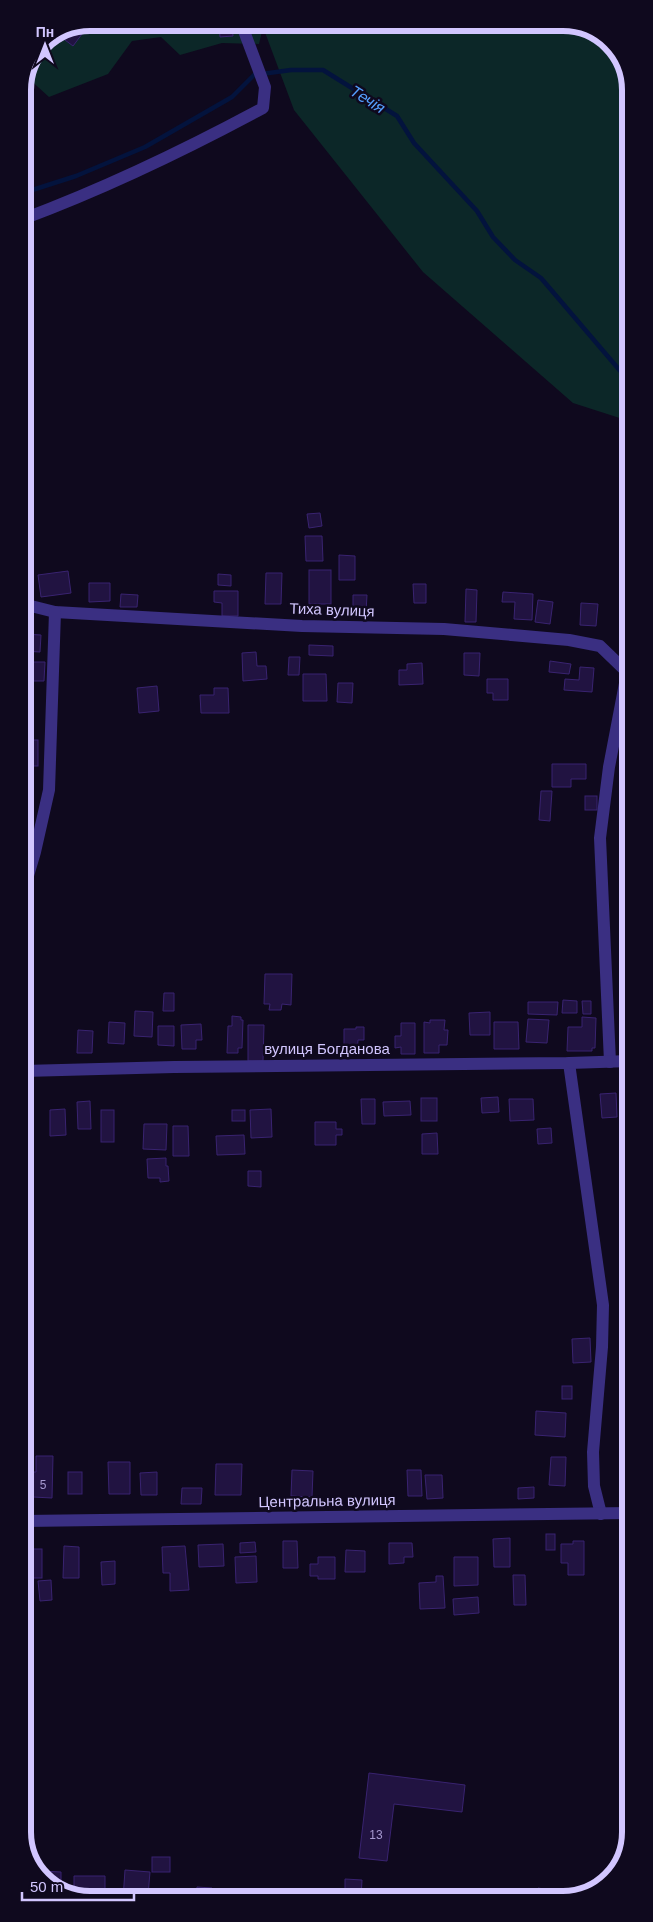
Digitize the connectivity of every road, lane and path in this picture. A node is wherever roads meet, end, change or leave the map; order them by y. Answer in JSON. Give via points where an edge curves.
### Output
{"nodes":[{"id":1,"x":244,"y":31,"type":"edge"},
{"id":2,"x":31,"y":216,"type":"edge"},
{"id":3,"x":31,"y":606,"type":"edge"},
{"id":4,"x":55,"y":612,"type":"junction"},
{"id":5,"x":622,"y":668,"type":"edge"},
{"id":6,"x":622,"y":703,"type":"edge"},
{"id":7,"x":31,"y":865,"type":"edge"},
{"id":8,"x":622,"y":1061,"type":"edge"},
{"id":9,"x":610,"y":1062,"type":"junction"},
{"id":10,"x":569,"y":1063,"type":"junction"},
{"id":11,"x":31,"y":1071,"type":"edge"},
{"id":12,"x":622,"y":1513,"type":"edge"},
{"id":13,"x":600,"y":1514,"type":"junction"},
{"id":14,"x":31,"y":1522,"type":"edge"}],
"edges":[{"from":1,"to":2,"type":"street","via":[[265,87],[263,108],[189,148]]},
{"from":3,"to":4,"type":"street","name":"Тиха вулиця"},
{"from":4,"to":5,"type":"street","name":"Тиха вулиця","via":[[302,626],[444,629],[569,640],[600,646]]},
{"from":4,"to":7,"type":"street","via":[[49,790]]},
{"from":6,"to":9,"type":"street","via":[[609,767],[600,838]]},
{"from":8,"to":9,"type":"street","name":"вулиця Богданова"},
{"from":9,"to":10,"type":"street","name":"вулиця Богданова"},
{"from":10,"to":11,"type":"street","name":"вулиця Богданова"},
{"from":10,"to":13,"type":"street","via":[[603,1305],[593,1452],[594,1486]]},
{"from":12,"to":13,"type":"street","name":"Центральна вулиця"},
{"from":13,"to":14,"type":"street","name":"Центральна вулиця"}]}
